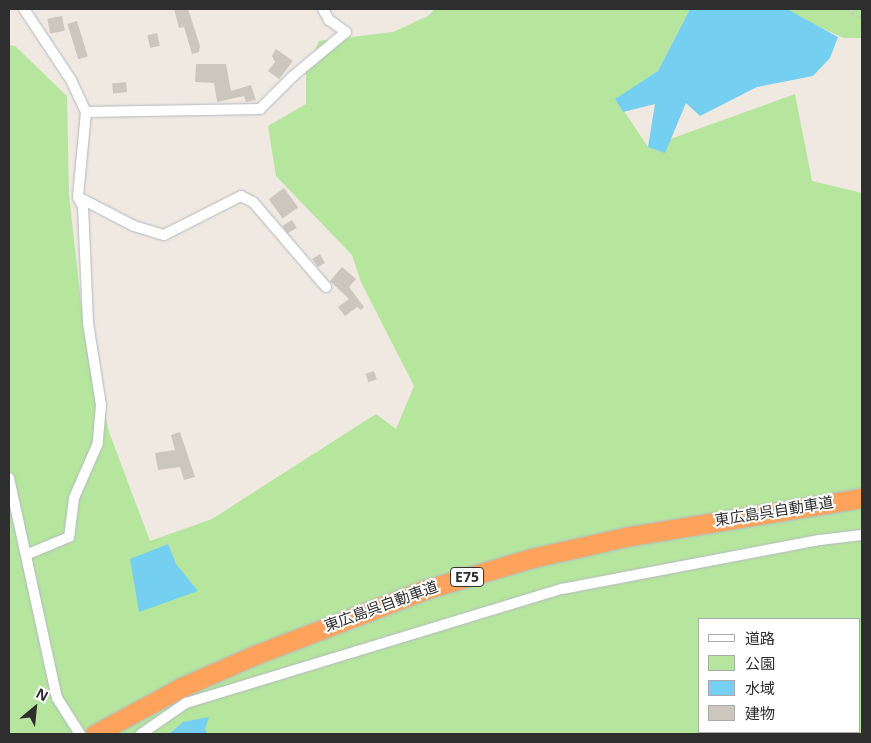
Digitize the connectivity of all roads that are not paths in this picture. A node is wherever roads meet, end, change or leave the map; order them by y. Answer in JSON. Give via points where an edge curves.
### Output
{"nodes":[{"id":1,"x":24,"y":9,"type":"edge"},
{"id":2,"x":323,"y":9,"type":"edge"},
{"id":3,"x":86,"y":112,"type":"junction"},
{"id":4,"x":78,"y":197,"type":"junction"},
{"id":5,"x":326,"y":287,"type":"dead end"},
{"id":6,"x":9,"y":478,"type":"edge"},
{"id":7,"x":862,"y":498,"type":"edge"},
{"id":8,"x":862,"y":535,"type":"edge"},
{"id":9,"x":28,"y":554,"type":"junction"},
{"id":10,"x":80,"y":734,"type":"edge"},
{"id":11,"x":95,"y":734,"type":"edge"},
{"id":12,"x":140,"y":734,"type":"edge"}],
"edges":[{"from":1,"to":3,"type":"street","via":[[70,80]]},
{"from":2,"to":3,"type":"street","via":[[329,20],[346,32],[260,109]]},
{"from":3,"to":4,"type":"street"},
{"from":4,"to":5,"type":"street","via":[[134,226],[164,235],[241,196],[253,202]]},
{"from":4,"to":9,"type":"street","via":[[83,207],[88,323],[101,405],[98,443],[74,498],[68,537]]},
{"from":6,"to":9,"type":"street","via":[[19,531]]},
{"from":7,"to":11,"type":"highway","name":"東広島呉自動車道","number":"E75","via":[[630,536],[532,558],[427,589],[255,654],[182,687]]},
{"from":8,"to":12,"type":"street","via":[[820,540],[562,589],[186,703]]},
{"from":9,"to":10,"type":"street","via":[[57,698]]}]}
